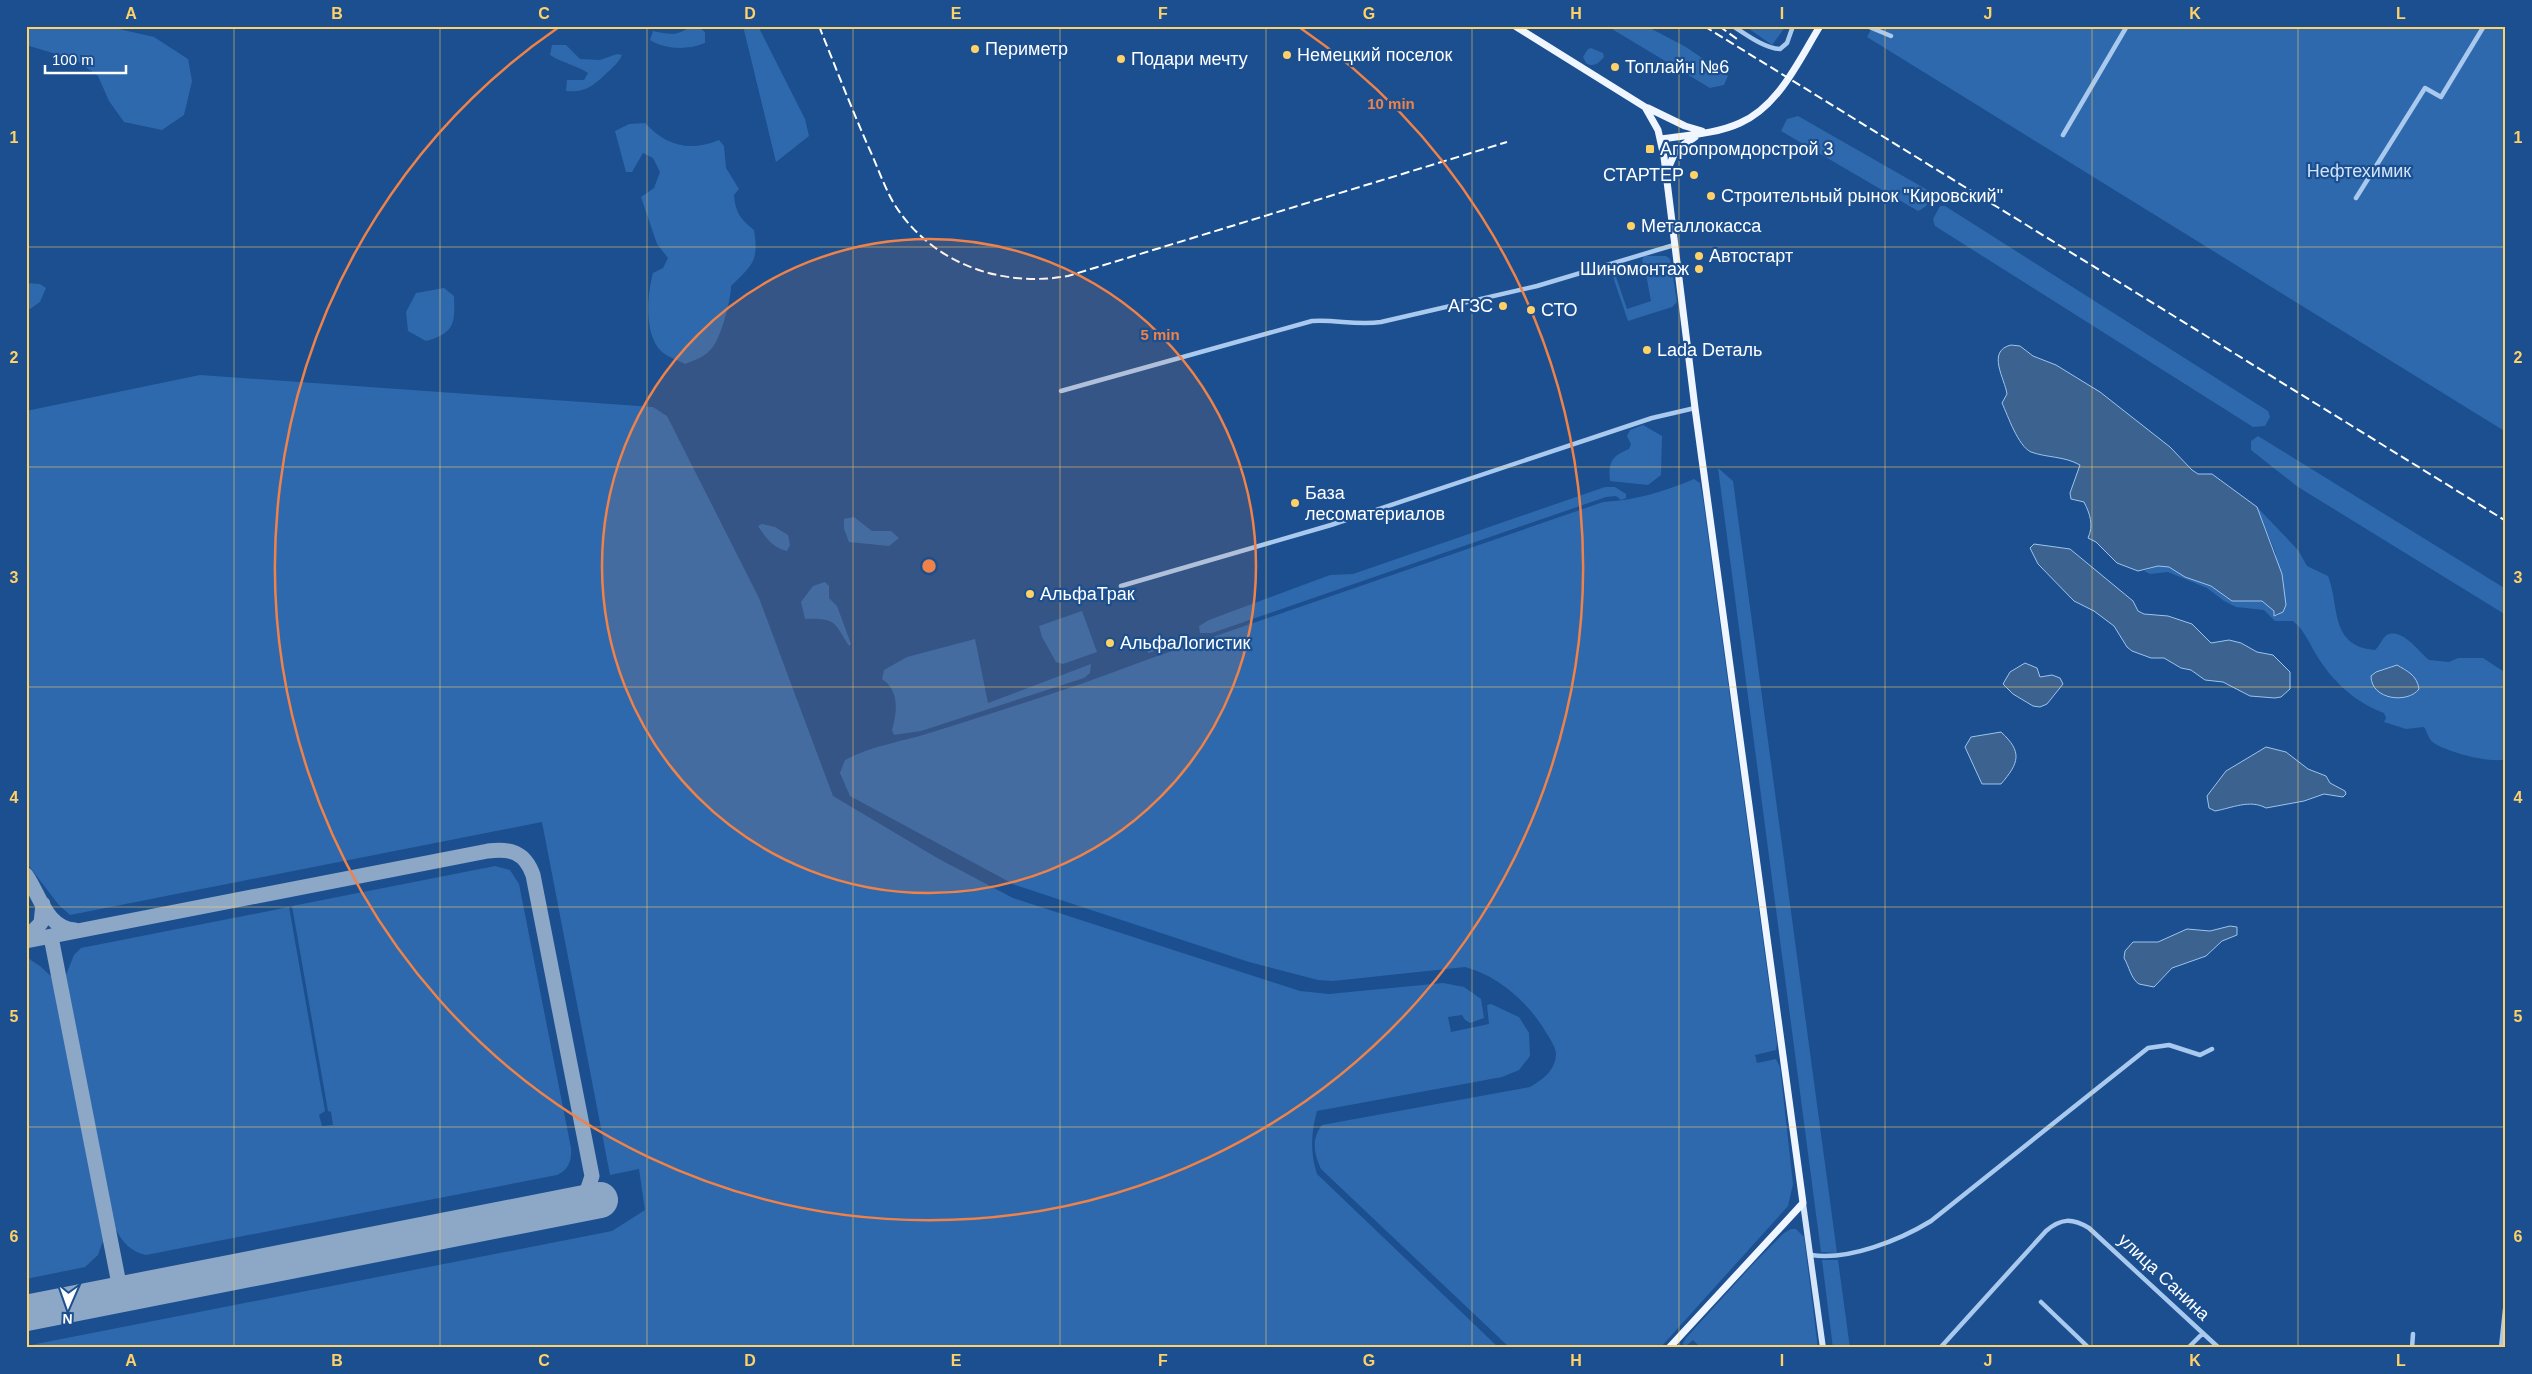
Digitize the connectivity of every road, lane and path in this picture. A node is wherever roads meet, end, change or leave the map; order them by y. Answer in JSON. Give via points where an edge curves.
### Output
{"nodes":[{"id":1,"x":1515,"y":26,"type":"edge"},
{"id":2,"x":1733,"y":26,"type":"edge"},
{"id":3,"x":1793,"y":26,"type":"edge"},
{"id":4,"x":1820,"y":26,"type":"edge"},
{"id":5,"x":1867,"y":26,"type":"edge"},
{"id":6,"x":2127,"y":26,"type":"edge"},
{"id":7,"x":2484,"y":26,"type":"edge"},
{"id":8,"x":1891,"y":36,"type":"dead end"},
{"id":9,"x":1645,"y":107,"type":"junction"},
{"id":10,"x":1710,"y":132,"type":"junction"},
{"id":11,"x":2063,"y":135,"type":"dead end"},
{"id":12,"x":1660,"y":139,"type":"junction"},
{"id":13,"x":1666,"y":176,"type":"junction"},
{"id":14,"x":2356,"y":198,"type":"dead end"},
{"id":15,"x":1674,"y":245,"type":"junction"},
{"id":16,"x":1060,"y":391,"type":"dead end"},
{"id":17,"x":1695,"y":408,"type":"junction"},
{"id":18,"x":1121,"y":586,"type":"dead end"},
{"id":19,"x":2212,"y":1049,"type":"dead end"},
{"id":20,"x":1803,"y":1203,"type":"junction"},
{"id":21,"x":1811,"y":1255,"type":"junction"},
{"id":22,"x":2506,"y":1300,"type":"edge"},
{"id":23,"x":2041,"y":1302,"type":"dead end"},
{"id":24,"x":2203,"y":1333,"type":"junction"},
{"id":25,"x":2413,"y":1334,"type":"dead end"},
{"id":26,"x":1669,"y":1348,"type":"edge"},
{"id":27,"x":1823,"y":1348,"type":"edge"},
{"id":28,"x":1940,"y":1348,"type":"edge"},
{"id":29,"x":2089,"y":1348,"type":"edge"},
{"id":30,"x":2188,"y":1348,"type":"edge"},
{"id":31,"x":2219,"y":1348,"type":"edge"},
{"id":32,"x":2412,"y":1348,"type":"edge"},
{"id":33,"x":2501,"y":1348,"type":"edge"}],
"edges":[{"from":1,"to":9,"type":"main road"},
{"from":2,"to":3,"type":"street","via":[[1761,43],[1780,49]]},
{"from":4,"to":10,"type":"main road","via":[[1770,102],[1741,123]]},
{"from":5,"to":8,"type":"street"},
{"from":6,"to":11,"type":"street"},
{"from":7,"to":14,"type":"street","via":[[2441,97],[2425,88]]},
{"from":9,"to":10,"type":"main road","via":[[1685,126]]},
{"from":9,"to":12,"type":"main road","via":[[1654,119]]},
{"from":10,"to":12,"type":"main road"},
{"from":10,"to":13,"type":"main road","via":[[1692,137],[1676,150]]},
{"from":12,"to":13,"type":"main road"},
{"from":13,"to":15,"type":"main road"},
{"from":15,"to":16,"type":"street","via":[[1537,286],[1381,322],[1312,322]]},
{"from":15,"to":17,"type":"main road"},
{"from":17,"to":18,"type":"street","via":[[1652,418],[1331,525]]},
{"from":17,"to":20,"type":"main road"},
{"from":19,"to":21,"type":"street","via":[[2200,1055],[2169,1045],[2148,1048],[1931,1221],[1912,1232],[1846,1254],[1831,1257]]},
{"from":20,"to":21,"type":"main road"},
{"from":20,"to":26,"type":"main road"},
{"from":21,"to":27,"type":"main road"},
{"from":22,"to":33,"type":"street"},
{"from":23,"to":29,"type":"street"},
{"from":24,"to":28,"type":"street","name":"улица Санина","via":[[2089,1228],[2068,1219],[2054,1224]]},
{"from":24,"to":30,"type":"street"},
{"from":24,"to":31,"type":"street","name":"улица Санина"},
{"from":25,"to":32,"type":"street"}]}
